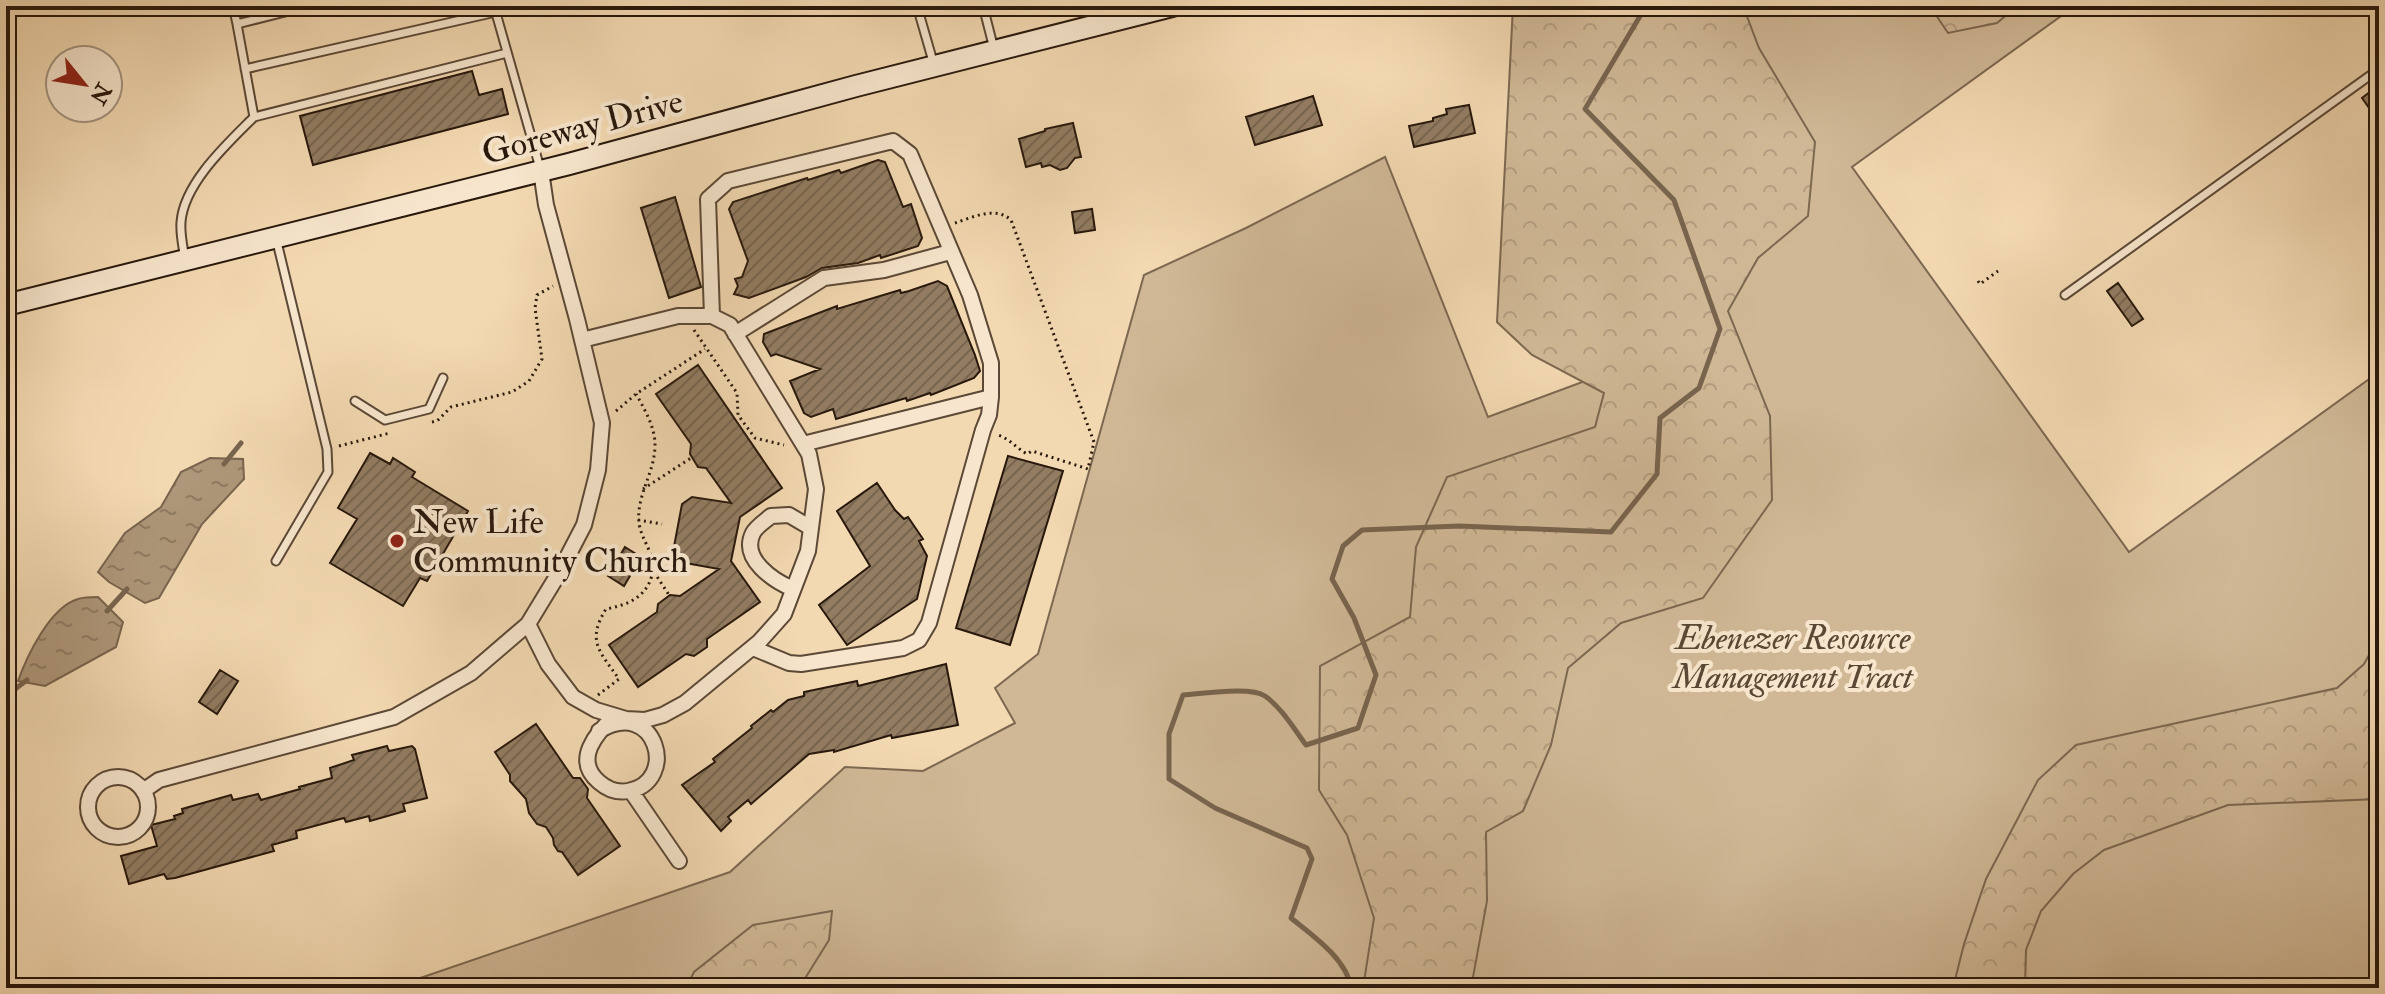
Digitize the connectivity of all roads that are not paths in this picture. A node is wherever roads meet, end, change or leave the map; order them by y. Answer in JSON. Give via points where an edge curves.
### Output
{"nodes":[{"id":1,"x":233,"y":6,"type":"edge"},
{"id":2,"x":309,"y":6,"type":"edge"},
{"id":3,"x":917,"y":6,"type":"edge"},
{"id":4,"x":983,"y":6,"type":"edge"},
{"id":5,"x":1172,"y":6,"type":"edge"},
{"id":6,"x":495,"y":9,"type":"edge"},
{"id":7,"x":237,"y":24,"type":"junction"},
{"id":8,"x":994,"y":51,"type":"junction"},
{"id":9,"x":507,"y":53,"type":"junction"},
{"id":10,"x":934,"y":66,"type":"junction"},
{"id":11,"x":245,"y":69,"type":"junction"},
{"id":12,"x":2379,"y":69,"type":"edge"},
{"id":13,"x":254,"y":117,"type":"junction"},
{"id":14,"x":541,"y":171,"type":"junction"},
{"id":15,"x":276,"y":236,"type":"junction"},
{"id":16,"x":950,"y":252,"type":"junction"},
{"id":17,"x":185,"y":259,"type":"junction"},
{"id":18,"x":2065,"y":295,"type":"dead end"},
{"id":19,"x":6,"y":305,"type":"edge"},
{"id":20,"x":712,"y":316,"type":"junction"},
{"id":21,"x":735,"y":334,"type":"junction"},
{"id":22,"x":582,"y":340,"type":"junction"},
{"id":23,"x":443,"y":378,"type":"dead end"},
{"id":24,"x":991,"y":397,"type":"junction"},
{"id":25,"x":355,"y":401,"type":"dead end"},
{"id":26,"x":795,"y":445,"type":"junction"},
{"id":27,"x":811,"y":528,"type":"junction"},
{"id":28,"x":276,"y":561,"type":"dead end"},
{"id":29,"x":793,"y":589,"type":"junction"},
{"id":30,"x":528,"y":624,"type":"junction"},
{"id":31,"x":753,"y":648,"type":"junction"},
{"id":32,"x":615,"y":716,"type":"junction"},
{"id":33,"x":637,"y":719,"type":"junction"},
{"id":34,"x":599,"y":731,"type":"junction"},
{"id":35,"x":647,"y":732,"type":"junction"},
{"id":36,"x":143,"y":791,"type":"junction"},
{"id":37,"x":631,"y":791,"type":"junction"},
{"id":38,"x":679,"y":861,"type":"dead end"}],
"edges":[{"from":1,"to":7,"type":"lane"},
{"from":2,"to":7,"type":"lane"},
{"from":3,"to":10,"type":"lane"},
{"from":4,"to":8,"type":"lane"},
{"from":5,"to":8,"type":"street","name":"Goreway Drive"},
{"from":6,"to":9,"type":"lane"},
{"from":6,"to":11,"type":"lane"},
{"from":7,"to":11,"type":"lane"},
{"from":8,"to":10,"type":"street","name":"Goreway Drive"},
{"from":9,"to":13,"type":"lane"},
{"from":9,"to":14,"type":"lane"},
{"from":10,"to":14,"type":"street","name":"Goreway Drive"},
{"from":11,"to":13,"type":"lane"},
{"from":12,"to":18,"type":"lane"},
{"from":13,"to":17,"type":"lane","via":[[189,192],[181,221]]},
{"from":14,"to":15,"type":"street","name":"Goreway Drive"},
{"from":14,"to":22,"type":"street"},
{"from":15,"to":17,"type":"street","name":"Goreway Drive"},
{"from":15,"to":28,"type":"lane","via":[[328,472]]},
{"from":16,"to":20,"type":"street","via":[[910,154],[893,141],[728,181],[708,199]]},
{"from":16,"to":21,"type":"street","via":[[884,270],[824,278]]},
{"from":16,"to":24,"type":"street","via":[[991,363]]},
{"from":17,"to":19,"type":"street","name":"Goreway Drive"},
{"from":20,"to":21,"type":"street","via":[[730,325]]},
{"from":20,"to":22,"type":"street","via":[[678,316]]},
{"from":21,"to":26,"type":"street"},
{"from":22,"to":30,"type":"street","via":[[601,429],[598,470],[584,525]]},
{"from":23,"to":25,"type":"lane","via":[[429,409],[385,420]]},
{"from":24,"to":26,"type":"street"},
{"from":24,"to":31,"type":"street","via":[[929,623],[919,640],[903,648],[801,664]]},
{"from":26,"to":27,"type":"street","via":[[809,454],[816,489]]},
{"from":27,"to":29,"type":"street"},
{"from":27,"to":29,"type":"street","via":[[789,515],[771,516],[753,532],[749,547],[756,563]]},
{"from":29,"to":31,"type":"street","via":[[784,614]]},
{"from":30,"to":32,"type":"street","via":[[573,697]]},
{"from":30,"to":36,"type":"street","via":[[471,673],[394,717],[159,780]]},
{"from":31,"to":33,"type":"street","via":[[685,703],[663,715]]},
{"from":32,"to":33,"type":"street"},
{"from":32,"to":34,"type":"street"},
{"from":33,"to":35,"type":"street"},
{"from":34,"to":35,"type":"street","via":[[624,721]]},
{"from":34,"to":37,"type":"street","via":[[587,754],[595,779],[618,792]]},
{"from":35,"to":37,"type":"street","via":[[658,759],[654,773]]},
{"from":36,"to":36,"type":"street","via":[[128,779],[100,783],[89,799],[95,827],[121,837],[139,828],[148,810]]},
{"from":37,"to":38,"type":"street"}]}
